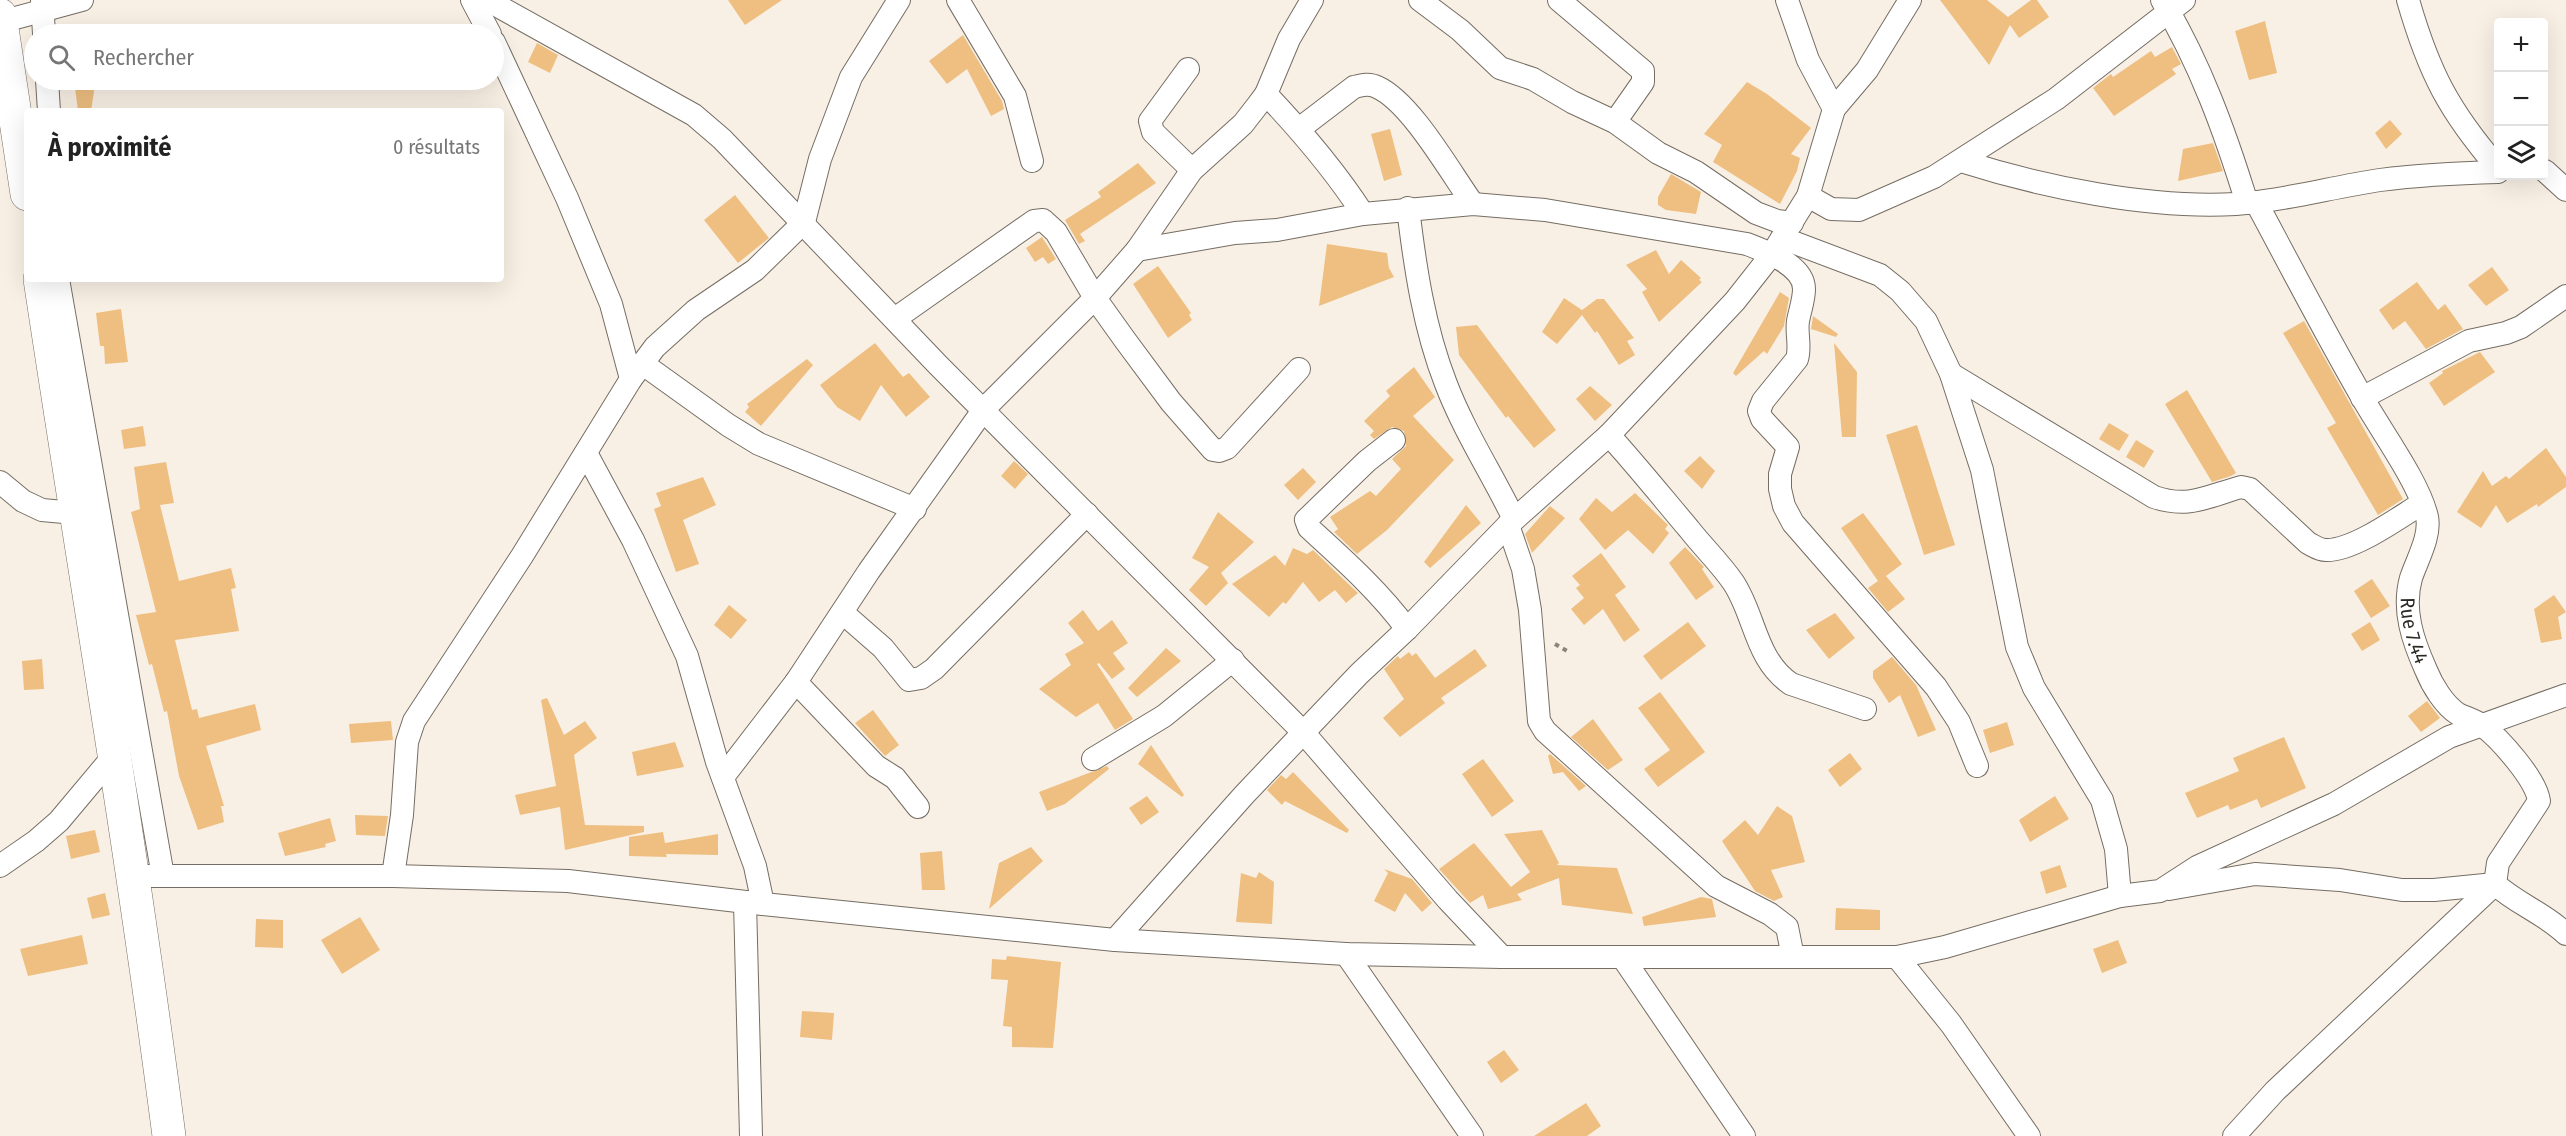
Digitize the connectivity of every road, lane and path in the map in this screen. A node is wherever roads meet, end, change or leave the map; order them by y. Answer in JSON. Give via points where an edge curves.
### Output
{"nodes":[{"id":1,"x":82,"y":0,"type":"edge"},
{"id":2,"x":472,"y":0,"type":"edge"},
{"id":3,"x":487,"y":0,"type":"edge"},
{"id":4,"x":898,"y":0,"type":"edge"},
{"id":5,"x":958,"y":0,"type":"edge"},
{"id":6,"x":1312,"y":0,"type":"edge"},
{"id":7,"x":1420,"y":0,"type":"edge"},
{"id":8,"x":1558,"y":0,"type":"edge"},
{"id":9,"x":1787,"y":0,"type":"edge"},
{"id":10,"x":1910,"y":0,"type":"edge"},
{"id":11,"x":2408,"y":0,"type":"edge"},
{"id":12,"x":2172,"y":4,"type":"edge"},
{"id":13,"x":43,"y":16,"type":"edge"},
{"id":14,"x":1,"y":19,"type":"edge"},
{"id":15,"x":485,"y":24,"type":"edge"},
{"id":16,"x":504,"y":63,"type":"edge"},
{"id":17,"x":1188,"y":69,"type":"dead end"},
{"id":18,"x":48,"y":90,"type":"edge"},
{"id":19,"x":1266,"y":94,"type":"junction"},
{"id":20,"x":49,"y":108,"type":"edge"},
{"id":21,"x":1834,"y":109,"type":"junction"},
{"id":22,"x":1615,"y":122,"type":"junction"},
{"id":23,"x":1299,"y":129,"type":"junction"},
{"id":24,"x":1032,"y":161,"type":"dead end"},
{"id":25,"x":1961,"y":161,"type":"junction"},
{"id":26,"x":2494,"y":164,"type":"edge"},
{"id":27,"x":1192,"y":170,"type":"junction"},
{"id":28,"x":2494,"y":170,"type":"edge"},
{"id":29,"x":2551,"y":171,"type":"edge"},
{"id":30,"x":24,"y":174,"type":"edge"},
{"id":31,"x":2566,"y":190,"type":"edge"},
{"id":32,"x":1808,"y":196,"type":"junction"},
{"id":33,"x":2251,"y":202,"type":"junction"},
{"id":34,"x":1473,"y":204,"type":"junction"},
{"id":35,"x":1408,"y":208,"type":"junction"},
{"id":36,"x":1363,"y":214,"type":"junction"},
{"id":37,"x":804,"y":222,"type":"junction"},
{"id":38,"x":1782,"y":238,"type":"junction"},
{"id":39,"x":1137,"y":250,"type":"junction"},
{"id":40,"x":40,"y":282,"type":"edge"},
{"id":41,"x":58,"y":282,"type":"edge"},
{"id":42,"x":2566,"y":296,"type":"edge"},
{"id":43,"x":1095,"y":298,"type":"junction"},
{"id":44,"x":896,"y":318,"type":"junction"},
{"id":45,"x":1299,"y":369,"type":"dead end"},
{"id":46,"x":637,"y":371,"type":"junction"},
{"id":47,"x":1950,"y":374,"type":"junction"},
{"id":48,"x":2362,"y":398,"type":"junction"},
{"id":49,"x":984,"y":410,"type":"junction"},
{"id":50,"x":1609,"y":435,"type":"junction"},
{"id":51,"x":1394,"y":440,"type":"dead end"},
{"id":52,"x":586,"y":453,"type":"junction"},
{"id":53,"x":0,"y":482,"type":"edge"},
{"id":54,"x":2421,"y":504,"type":"junction"},
{"id":55,"x":915,"y":509,"type":"junction"},
{"id":56,"x":75,"y":513,"type":"junction"},
{"id":57,"x":1087,"y":514,"type":"junction"},
{"id":58,"x":1511,"y":522,"type":"junction"},
{"id":59,"x":843,"y":613,"type":"junction"},
{"id":60,"x":1407,"y":629,"type":"junction"},
{"id":61,"x":1233,"y":660,"type":"junction"},
{"id":62,"x":796,"y":682,"type":"junction"},
{"id":63,"x":2566,"y":695,"type":"edge"},
{"id":64,"x":1864,"y":709,"type":"dead end"},
{"id":65,"x":2482,"y":725,"type":"junction"},
{"id":66,"x":1303,"y":732,"type":"junction"},
{"id":67,"x":116,"y":753,"type":"junction"},
{"id":68,"x":1093,"y":759,"type":"dead end"},
{"id":69,"x":1977,"y":765,"type":"dead end"},
{"id":70,"x":723,"y":777,"type":"junction"},
{"id":71,"x":918,"y":807,"type":"dead end"},
{"id":72,"x":0,"y":866,"type":"edge"},
{"id":73,"x":148,"y":876,"type":"junction"},
{"id":74,"x":393,"y":876,"type":"junction"},
{"id":75,"x":2495,"y":884,"type":"junction"},
{"id":76,"x":2160,"y":891,"type":"junction"},
{"id":77,"x":2120,"y":896,"type":"junction"},
{"id":78,"x":754,"y":903,"type":"junction"},
{"id":79,"x":2566,"y":934,"type":"edge"},
{"id":80,"x":1115,"y":940,"type":"junction"},
{"id":81,"x":1346,"y":954,"type":"junction"},
{"id":82,"x":1502,"y":957,"type":"junction"},
{"id":83,"x":1793,"y":957,"type":"junction"},
{"id":84,"x":1897,"y":957,"type":"junction"},
{"id":85,"x":1623,"y":958,"type":"junction"},
{"id":86,"x":169,"y":1136,"type":"edge"},
{"id":87,"x":750,"y":1136,"type":"edge"},
{"id":88,"x":1472,"y":1136,"type":"edge"},
{"id":89,"x":1744,"y":1136,"type":"edge"},
{"id":90,"x":2029,"y":1136,"type":"edge"},
{"id":91,"x":2234,"y":1136,"type":"edge"}],
"edges":[{"from":1,"to":13,"type":"street"},
{"from":2,"to":15,"type":"street"},
{"from":3,"to":37,"type":"street","via":[[694,115]]},
{"from":4,"to":37,"type":"street","via":[[851,77],[820,159]]},
{"from":5,"to":24,"type":"street","via":[[1015,96]]},
{"from":6,"to":19,"type":"street","via":[[1288,39]]},
{"from":7,"to":22,"type":"street","via":[[1460,30],[1500,68],[1533,79]]},
{"from":8,"to":22,"type":"street","via":[[1643,71],[1643,82]]},
{"from":9,"to":21,"type":"street","via":[[1804,51]]},
{"from":10,"to":21,"type":"street","via":[[1867,70]]},
{"from":11,"to":26,"type":"street","via":[[2433,77],[2469,134]]},
{"from":12,"to":25,"type":"street","via":[[2056,99]]},
{"from":12,"to":33,"type":"street","name":"Rue 7.44"},
{"from":13,"to":14,"type":"street"},
{"from":14,"to":30,"type":"main road"},
{"from":16,"to":46,"type":"street","via":[[567,198]]},
{"from":17,"to":27,"type":"street","via":[[1150,121],[1153,132]]},
{"from":18,"to":20,"type":"street"},
{"from":19,"to":23,"type":"street"},
{"from":19,"to":27,"type":"street","via":[[1242,124]]},
{"from":21,"to":32,"type":"street"},
{"from":22,"to":38,"type":"street","via":[[1756,213],[1777,221]]},
{"from":23,"to":34,"type":"street","via":[[1354,87],[1375,86],[1388,93],[1410,116]]},
{"from":23,"to":36,"type":"street","via":[[1335,171]]},
{"from":25,"to":32,"type":"street","via":[[1859,210],[1831,209]]},
{"from":25,"to":33,"type":"street","via":[[2063,188],[2179,203]]},
{"from":27,"to":39,"type":"street"},
{"from":28,"to":33,"type":"street","via":[[2381,180]]},
{"from":29,"to":31,"type":"street"},
{"from":32,"to":38,"type":"street"},
{"from":33,"to":48,"type":"street","name":"Rue 7.44"},
{"from":34,"to":35,"type":"street"},
{"from":34,"to":38,"type":"street","via":[[1545,210],[1747,244]]},
{"from":35,"to":36,"type":"street"},
{"from":35,"to":58,"type":"street","via":[[1423,300],[1445,383]]},
{"from":36,"to":39,"type":"street"},
{"from":37,"to":44,"type":"street"},
{"from":37,"to":46,"type":"street","via":[[755,270],[696,310],[655,347]]},
{"from":38,"to":47,"type":"street","via":[[1891,282],[1926,321]]},
{"from":38,"to":50,"type":"street","via":[[1712,328]]},
{"from":38,"to":69,"type":"street","via":[[1804,286],[1798,321],[1800,351],[1759,411],[1788,447],[1780,474],[1784,506],[1825,563],[1936,687],[1959,722]]},
{"from":39,"to":43,"type":"street"},
{"from":40,"to":56,"type":"main road"},
{"from":41,"to":73,"type":"street"},
{"from":42,"to":48,"type":"street","via":[[2520,327],[2476,338]]},
{"from":43,"to":44,"type":"street","via":[[1056,232],[1043,220],[1034,221]]},
{"from":43,"to":45,"type":"street","via":[[1171,402],[1213,450],[1227,448]]},
{"from":43,"to":49,"type":"street"},
{"from":44,"to":49,"type":"street"},
{"from":46,"to":52,"type":"street"},
{"from":46,"to":55,"type":"street","via":[[759,444]]},
{"from":47,"to":54,"type":"street","via":[[2154,497],[2186,503],[2241,487],[2250,489],[2319,549],[2353,543]]},
{"from":47,"to":77,"type":"street","via":[[1982,470],[2017,647],[2034,687],[2102,800],[2116,849]]},
{"from":48,"to":54,"type":"street","name":"Rue 7.44"},
{"from":49,"to":55,"type":"street"},
{"from":49,"to":57,"type":"street"},
{"from":50,"to":58,"type":"street"},
{"from":50,"to":64,"type":"street","via":[[1734,583],[1760,646],[1781,678]]},
{"from":51,"to":60,"type":"street","via":[[1306,520],[1309,528],[1360,574]]},
{"from":52,"to":70,"type":"street","via":[[615,502],[687,656]]},
{"from":52,"to":74,"type":"street","via":[[414,721],[406,742],[402,815]]},
{"from":53,"to":56,"type":"street","via":[[23,501],[42,510]]},
{"from":54,"to":65,"type":"street","name":"Rue 7.44","via":[[2428,529],[2410,582],[2410,630],[2434,686],[2457,713]]},
{"from":55,"to":59,"type":"street"},
{"from":56,"to":67,"type":"main road"},
{"from":57,"to":59,"type":"street","via":[[921,678],[909,680],[883,648]]},
{"from":57,"to":61,"type":"street"},
{"from":58,"to":60,"type":"street"},
{"from":58,"to":83,"type":"street","via":[[1530,610],[1539,721],[1545,731],[1716,886],[1787,927]]},
{"from":59,"to":62,"type":"street"},
{"from":60,"to":66,"type":"street"},
{"from":61,"to":66,"type":"street"},
{"from":61,"to":68,"type":"street","via":[[1171,711]]},
{"from":62,"to":70,"type":"street"},
{"from":62,"to":71,"type":"street","via":[[876,766],[895,778]]},
{"from":63,"to":65,"type":"street"},
{"from":65,"to":75,"type":"street","name":"Rue 7.44","via":[[2508,751],[2537,790],[2539,801],[2498,863]]},
{"from":65,"to":76,"type":"street","via":[[2449,737],[2334,804],[2197,867]]},
{"from":66,"to":80,"type":"street"},
{"from":66,"to":82,"type":"street"},
{"from":67,"to":72,"type":"street","via":[[59,821]]},
{"from":67,"to":73,"type":"main road"},
{"from":70,"to":78,"type":"street","via":[[755,866]]},
{"from":73,"to":74,"type":"street"},
{"from":73,"to":86,"type":"main road"},
{"from":74,"to":78,"type":"street","via":[[568,880]]},
{"from":75,"to":76,"type":"street","via":[[2402,890],[2340,880],[2254,874]]},
{"from":75,"to":79,"type":"street","via":[[2510,898],[2551,919]]},
{"from":75,"to":91,"type":"street","via":[[2276,1091]]},
{"from":76,"to":77,"type":"street"},
{"from":77,"to":84,"type":"street","via":[[1945,948]]},
{"from":78,"to":80,"type":"street"},
{"from":78,"to":87,"type":"street"},
{"from":80,"to":81,"type":"street"},
{"from":81,"to":82,"type":"street"},
{"from":81,"to":88,"type":"street"},
{"from":82,"to":85,"type":"street"},
{"from":83,"to":84,"type":"street"},
{"from":83,"to":85,"type":"street"},
{"from":84,"to":90,"type":"street","via":[[1951,1024]]},
{"from":85,"to":89,"type":"street"}]}
